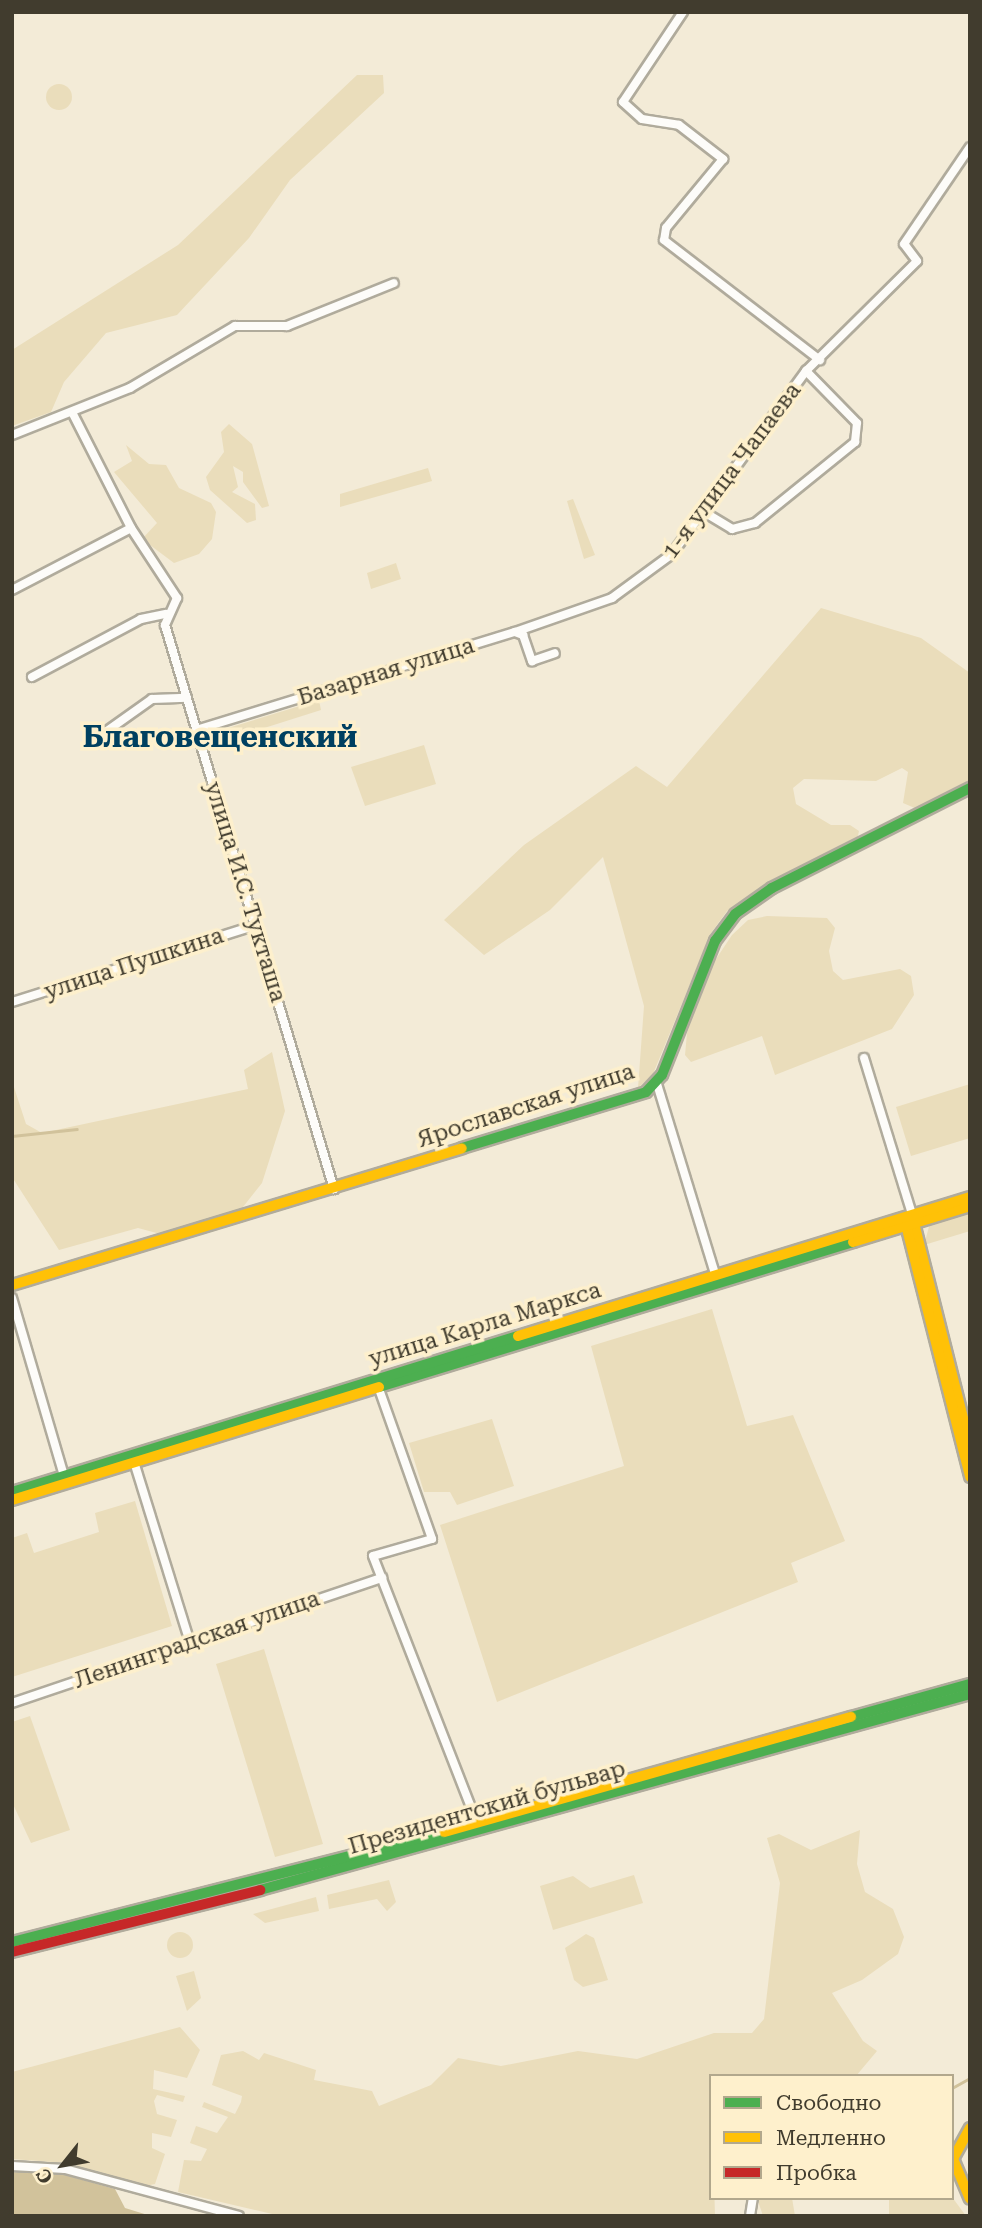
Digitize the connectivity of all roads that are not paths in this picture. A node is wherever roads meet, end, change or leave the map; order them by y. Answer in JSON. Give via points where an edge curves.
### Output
{"nodes":[{"id":1,"x":683,"y":12,"type":"edge"},
{"id":2,"x":970,"y":147,"type":"edge"},
{"id":3,"x":394,"y":283,"type":"dead end"},
{"id":4,"x":820,"y":360,"type":"junction"},
{"id":5,"x":807,"y":371,"type":"junction"},
{"id":6,"x":73,"y":414,"type":"junction"},
{"id":7,"x":12,"y":435,"type":"edge"},
{"id":8,"x":704,"y":512,"type":"junction"},
{"id":9,"x":131,"y":528,"type":"junction"},
{"id":10,"x":12,"y":590,"type":"edge"},
{"id":11,"x":165,"y":614,"type":"junction"},
{"id":12,"x":515,"y":632,"type":"junction"},
{"id":13,"x":495,"y":638,"type":"joint"},
{"id":14,"x":555,"y":653,"type":"dead end"},
{"id":15,"x":32,"y":677,"type":"dead end"},
{"id":16,"x":187,"y":698,"type":"junction"},
{"id":17,"x":196,"y":730,"type":"junction"},
{"id":18,"x":90,"y":743,"type":"dead end"},
{"id":19,"x":970,"y":788,"type":"edge"},
{"id":20,"x":256,"y":925,"type":"junction"},
{"id":21,"x":12,"y":1002,"type":"edge"},
{"id":22,"x":864,"y":1058,"type":"dead end"},
{"id":23,"x":657,"y":1084,"type":"junction"},
{"id":24,"x":334,"y":1189,"type":"junction"},
{"id":25,"x":970,"y":1197,"type":"edge"},
{"id":26,"x":970,"y":1206,"type":"edge"},
{"id":27,"x":911,"y":1220,"type":"junction"},
{"id":28,"x":717,"y":1279,"type":"junction"},
{"id":29,"x":12,"y":1285,"type":"edge"},
{"id":30,"x":12,"y":1298,"type":"edge"},
{"id":31,"x":377,"y":1385,"type":"junction"},
{"id":32,"x":970,"y":1446,"type":"edge"},
{"id":33,"x":135,"y":1465,"type":"junction"},
{"id":34,"x":64,"y":1476,"type":"junction"},
{"id":35,"x":970,"y":1477,"type":"edge"},
{"id":36,"x":12,"y":1492,"type":"edge"},
{"id":37,"x":12,"y":1500,"type":"edge"},
{"id":38,"x":382,"y":1578,"type":"junction"},
{"id":39,"x":189,"y":1639,"type":"junction"},
{"id":40,"x":970,"y":1684,"type":"edge"},
{"id":41,"x":970,"y":1694,"type":"edge"},
{"id":42,"x":12,"y":1703,"type":"edge"},
{"id":43,"x":522,"y":1815,"type":"junction"},
{"id":44,"x":478,"y":1827,"type":"junction"},
{"id":45,"x":13,"y":1947,"type":"edge"},
{"id":46,"x":970,"y":2128,"type":"edge"},
{"id":47,"x":954,"y":2157,"type":"edge"},
{"id":48,"x":954,"y":2161,"type":"edge"},
{"id":49,"x":12,"y":2166,"type":"edge"},
{"id":50,"x":970,"y":2199,"type":"edge"},
{"id":51,"x":239,"y":2216,"type":"edge"}],
"edges":[{"from":1,"to":4,"type":"street","via":[[622,103],[642,119],[679,125],[723,159],[666,228],[664,240]]},
{"from":2,"to":4,"type":"street","name":"1-я улица Чапаева","via":[[904,244],[917,261]]},
{"from":3,"to":6,"type":"street","via":[[287,326],[245,323]]},
{"from":4,"to":5,"type":"street","name":"1-я улица Чапаева"},
{"from":5,"to":8,"type":"street","name":"1-я улица Чапаева"},
{"from":5,"to":8,"type":"street","via":[[857,424],[855,442],[755,523],[732,529]]},
{"from":6,"to":7,"type":"street"},
{"from":6,"to":9,"type":"street"},
{"from":8,"to":12,"type":"street","name":"1-я улица Чапаева","via":[[667,560],[631,587]]},
{"from":9,"to":10,"type":"street"},
{"from":9,"to":11,"type":"street","via":[[177,598]]},
{"from":11,"to":15,"type":"street","via":[[141,619]]},
{"from":11,"to":16,"type":"street","name":"улица И.С. Тукташа"},
{"from":12,"to":13,"type":"street","name":"1-я улица Чапаева"},
{"from":12,"to":14,"type":"street","via":[[523,635],[532,661]]},
{"from":13,"to":17,"type":"street","name":"Базарная улица"},
{"from":16,"to":17,"type":"street","name":"улица И.С. Тукташа"},
{"from":16,"to":18,"type":"street","via":[[152,699]]},
{"from":17,"to":20,"type":"street","name":"улица И.С. Тукташа"},
{"from":19,"to":23,"type":"main road","name":"Ярославская улица","via":[[772,888],[735,914],[715,941]]},
{"from":20,"to":21,"type":"street","name":"улица Пушкина"},
{"from":20,"to":24,"type":"street","name":"улица И.С. Тукташа"},
{"from":22,"to":27,"type":"street"},
{"from":23,"to":24,"type":"main road","name":"Ярославская улица","via":[[636,1097]]},
{"from":23,"to":28,"type":"street"},
{"from":24,"to":29,"type":"main road","name":"Ярославская улица"},
{"from":25,"to":27,"type":"main road","name":"улица Карла Маркса"},
{"from":26,"to":27,"type":"main road","name":"улица Карла Маркса"},
{"from":27,"to":28,"type":"main road","name":"улица Карла Маркса"},
{"from":27,"to":32,"type":"main road"},
{"from":27,"to":35,"type":"main road"},
{"from":28,"to":31,"type":"main road","name":"улица Карла Маркса"},
{"from":30,"to":34,"type":"street"},
{"from":31,"to":33,"type":"main road","name":"улица Карла Маркса"},
{"from":31,"to":34,"type":"main road","name":"улица Карла Маркса"},
{"from":31,"to":38,"type":"street","via":[[432,1539],[373,1556]]},
{"from":33,"to":37,"type":"main road","name":"улица Карла Маркса"},
{"from":33,"to":39,"type":"street"},
{"from":34,"to":36,"type":"main road","name":"улица Карла Маркса"},
{"from":38,"to":39,"type":"street","name":"Ленинградская улица"},
{"from":38,"to":44,"type":"street"},
{"from":39,"to":42,"type":"street","name":"Ленинградская улица"},
{"from":40,"to":43,"type":"main road","name":"Президентский бульвар"},
{"from":41,"to":43,"type":"main road","name":"Президентский бульвар"},
{"from":43,"to":44,"type":"main road","name":"Президентский бульвар"},
{"from":44,"to":45,"type":"main road","name":"Президентский бульвар"},
{"from":46,"to":47,"type":"main road"},
{"from":48,"to":50,"type":"main road"},
{"from":49,"to":51,"type":"street","via":[[65,2169]]}]}
